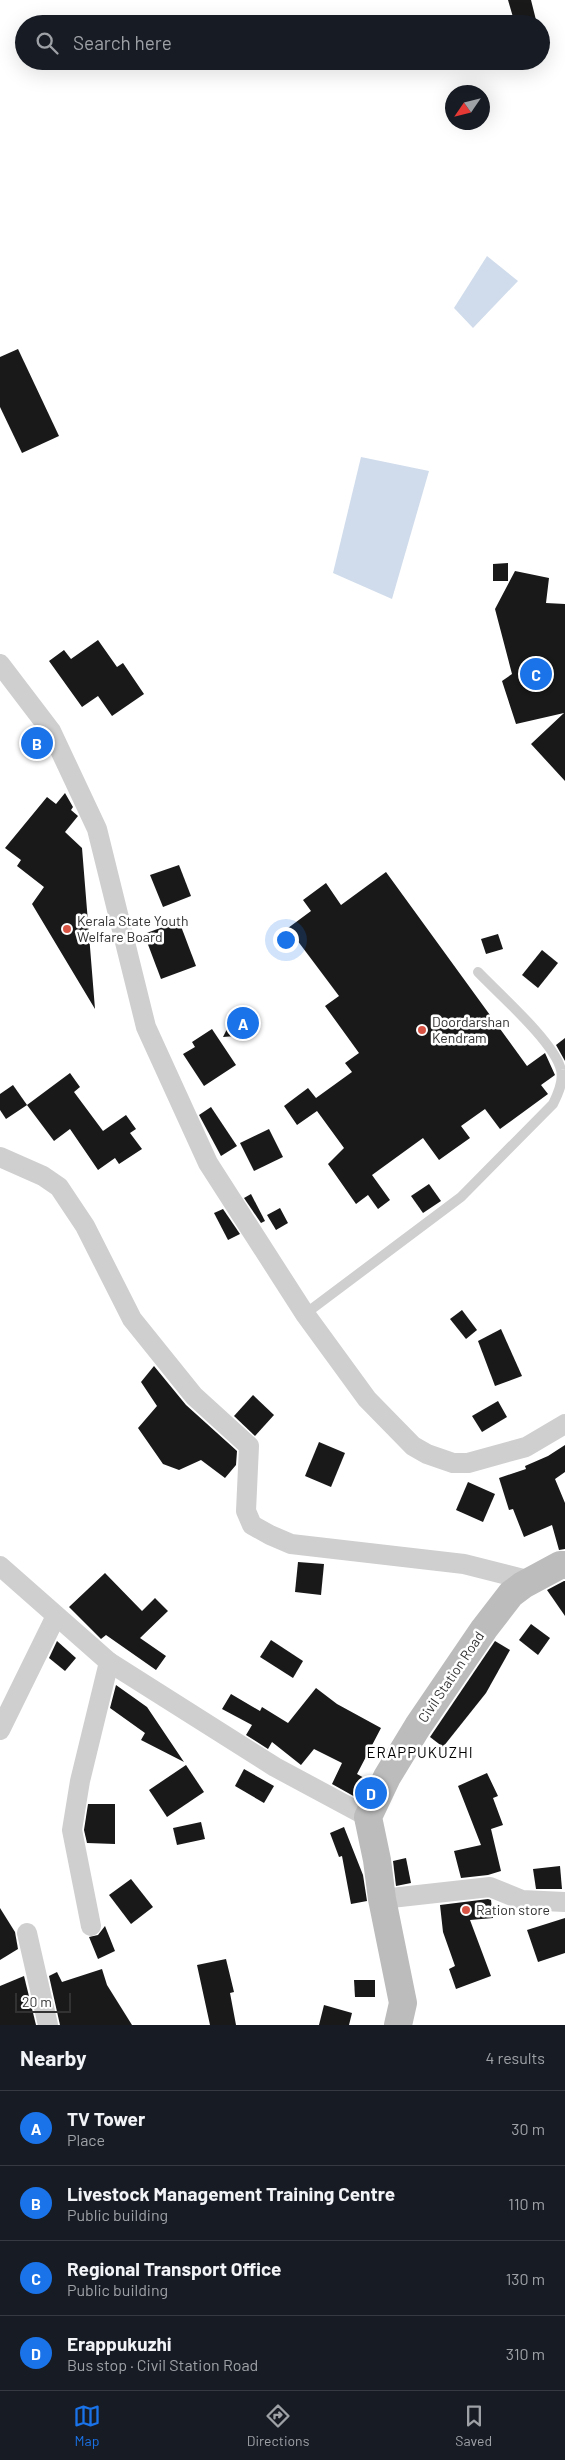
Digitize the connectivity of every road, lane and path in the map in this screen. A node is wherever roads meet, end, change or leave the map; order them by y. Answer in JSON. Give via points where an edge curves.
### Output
{"nodes":[{"id":1,"x":0,"y":664,"type":"edge"},
{"id":2,"x":478,"y":972,"type":"dead end"},
{"id":3,"x":2,"y":1162,"type":"edge"},
{"id":4,"x":305,"y":1314,"type":"junction"},
{"id":5,"x":565,"y":1424,"type":"edge"},
{"id":6,"x":565,"y":1565,"type":"edge"},
{"id":7,"x":0,"y":1566,"type":"edge"},
{"id":8,"x":531,"y":1580,"type":"junction"},
{"id":9,"x":56,"y":1616,"type":"junction"},
{"id":10,"x":109,"y":1662,"type":"junction"},
{"id":11,"x":0,"y":1730,"type":"edge"},
{"id":12,"x":368,"y":1817,"type":"junction"},
{"id":13,"x":382,"y":1899,"type":"junction"},
{"id":14,"x":565,"y":1902,"type":"edge"},
{"id":15,"x":91,"y":1926,"type":"dead end"},
{"id":16,"x":27,"y":1933,"type":"dead end"},
{"id":17,"x":48,"y":2025,"type":"edge"},
{"id":18,"x":398,"y":2025,"type":"edge"}],
"edges":[{"from":1,"to":4,"type":"street","via":[[51,731],[96,829],[146,1027],[208,1163]]},
{"from":2,"to":4,"type":"lane","via":[[554,1052],[562,1071],[560,1089],[553,1104],[461,1197]]},
{"from":3,"to":8,"type":"street","via":[[43,1176],[59,1187],[85,1226],[132,1319],[194,1396],[249,1446],[246,1511],[252,1525],[291,1544],[464,1564]]},
{"from":4,"to":5,"type":"street","via":[[367,1399],[413,1446],[427,1454],[468,1463],[526,1446]]},
{"from":6,"to":8,"type":"main road","name":"Civil Station Road"},
{"from":7,"to":9,"type":"street"},
{"from":8,"to":12,"type":"main road","name":"Civil Station Road","via":[[511,1594],[468,1649],[392,1770]]},
{"from":9,"to":10,"type":"street"},
{"from":9,"to":11,"type":"street"},
{"from":10,"to":12,"type":"street","via":[[274,1767]]},
{"from":10,"to":15,"type":"street","via":[[80,1781],[72,1830]]},
{"from":12,"to":13,"type":"main road"},
{"from":13,"to":14,"type":"street","via":[[490,1886],[522,1900]]},
{"from":13,"to":18,"type":"main road","via":[[403,2003]]},
{"from":16,"to":17,"type":"street"}]}
